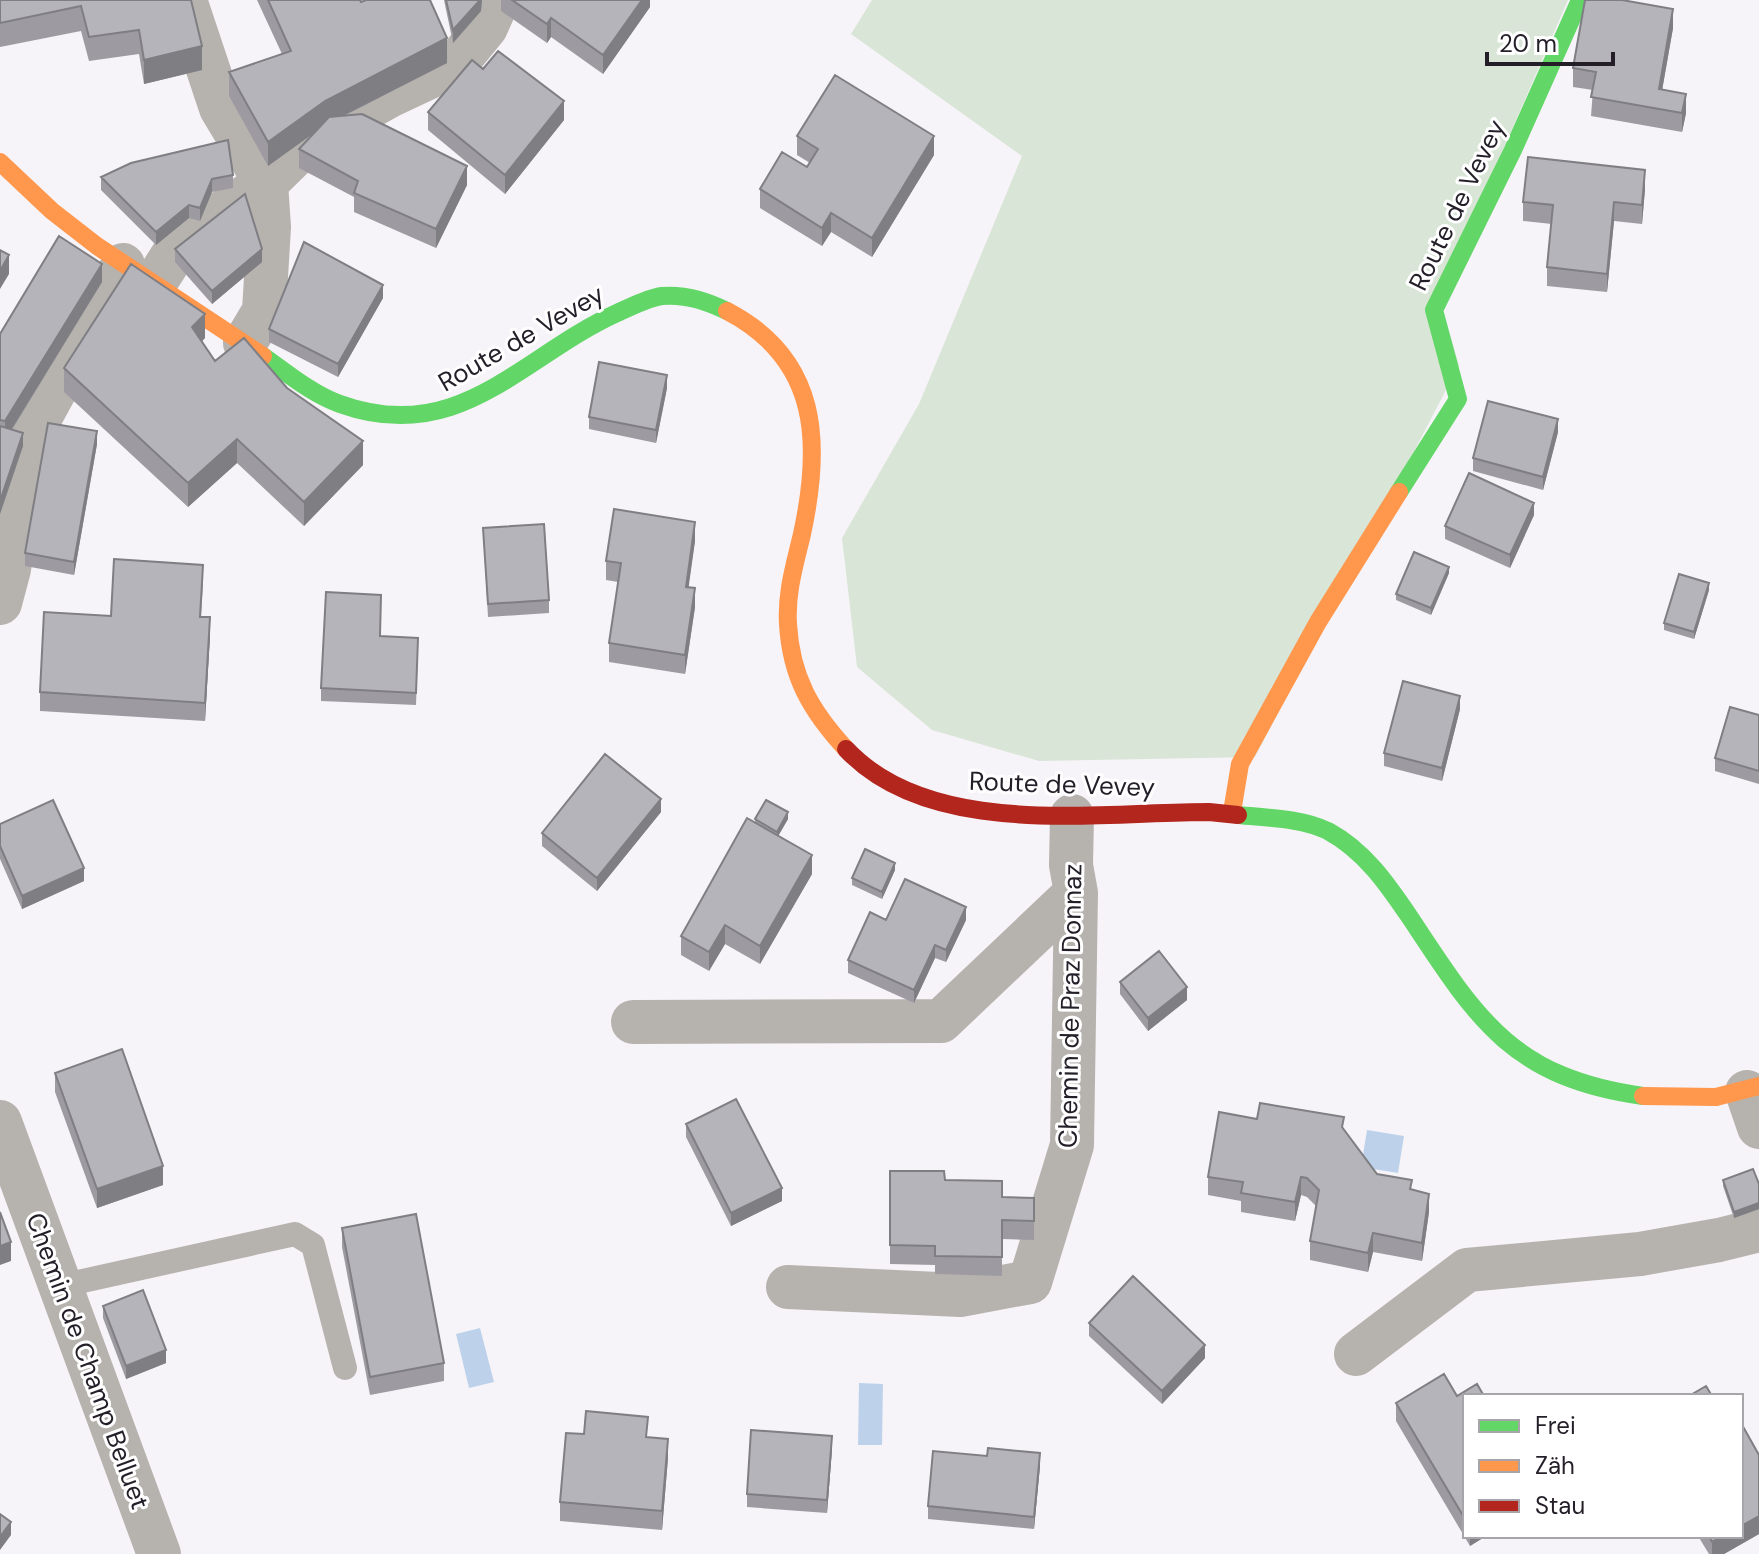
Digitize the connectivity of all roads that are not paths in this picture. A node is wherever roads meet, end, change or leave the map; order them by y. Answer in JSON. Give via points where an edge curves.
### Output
{"nodes":[{"id":1,"x":185,"y":0,"type":"edge"},
{"id":2,"x":498,"y":0,"type":"edge"},
{"id":3,"x":1580,"y":0,"type":"edge"},
{"id":4,"x":0,"y":162,"type":"edge"},
{"id":5,"x":266,"y":183,"type":"junction"},
{"id":6,"x":138,"y":276,"type":"junction"},
{"id":7,"x":245,"y":343,"type":"junction"},
{"id":8,"x":0,"y":603,"type":"edge"},
{"id":9,"x":1232,"y":812,"type":"junction"},
{"id":10,"x":1072,"y":816,"type":"junction"},
{"id":11,"x":1076,"y":893,"type":"junction"},
{"id":12,"x":633,"y":1022,"type":"dead end"},
{"id":13,"x":1755,"y":1102,"type":"edge"},
{"id":14,"x":0,"y":1122,"type":"edge"},
{"id":15,"x":1759,"y":1230,"type":"edge"},
{"id":16,"x":60,"y":1286,"type":"junction"},
{"id":17,"x":788,"y":1287,"type":"dead end"},
{"id":18,"x":1356,"y":1354,"type":"dead end"},
{"id":19,"x":345,"y":1368,"type":"dead end"},
{"id":20,"x":151,"y":1551,"type":"edge"}],
"edges":[{"from":1,"to":5,"type":"street","via":[[221,108]]},
{"from":2,"to":5,"type":"street","via":[[486,27],[455,65],[310,140]]},
{"from":3,"to":9,"type":"street","name":"Route de Vevey","via":[[1434,310],[1458,399],[1318,622],[1247,751]]},
{"from":4,"to":6,"type":"street","name":"Route de Vevey","via":[[50,209]]},
{"from":5,"to":6,"type":"street"},
{"from":5,"to":7,"type":"street","via":[[264,311]]},
{"from":6,"to":7,"type":"street","name":"Route de Vevey"},
{"from":6,"to":8,"type":"street","via":[[29,438]]},
{"from":7,"to":10,"type":"street","name":"Route de Vevey","via":[[332,401],[404,415],[440,413],[521,372],[610,314],[663,295],[712,302],[761,333],[792,364],[807,408],[815,448],[788,593],[788,621],[792,656],[818,718],[858,762],[908,793],[965,809]]},
{"from":9,"to":10,"type":"street","name":"Route de Vevey"},
{"from":9,"to":13,"type":"street","name":"Route de Vevey","via":[[1322,828],[1359,852],[1387,884],[1458,990],[1496,1035],[1529,1061],[1564,1080],[1625,1094]]},
{"from":10,"to":11,"type":"street","name":"Chemin de Praz Donnaz"},
{"from":11,"to":12,"type":"street","via":[[941,1021]]},
{"from":11,"to":17,"type":"street","name":"Chemin de Praz Donnaz","via":[[1072,1145],[1030,1282],[960,1295]]},
{"from":14,"to":16,"type":"street","name":"Chemin de Champ Belluet"},
{"from":15,"to":18,"type":"street","via":[[1640,1254],[1467,1270]]},
{"from":16,"to":19,"type":"lane","via":[[295,1234],[313,1245]]},
{"from":16,"to":20,"type":"street","name":"Chemin de Champ Belluet"}]}
